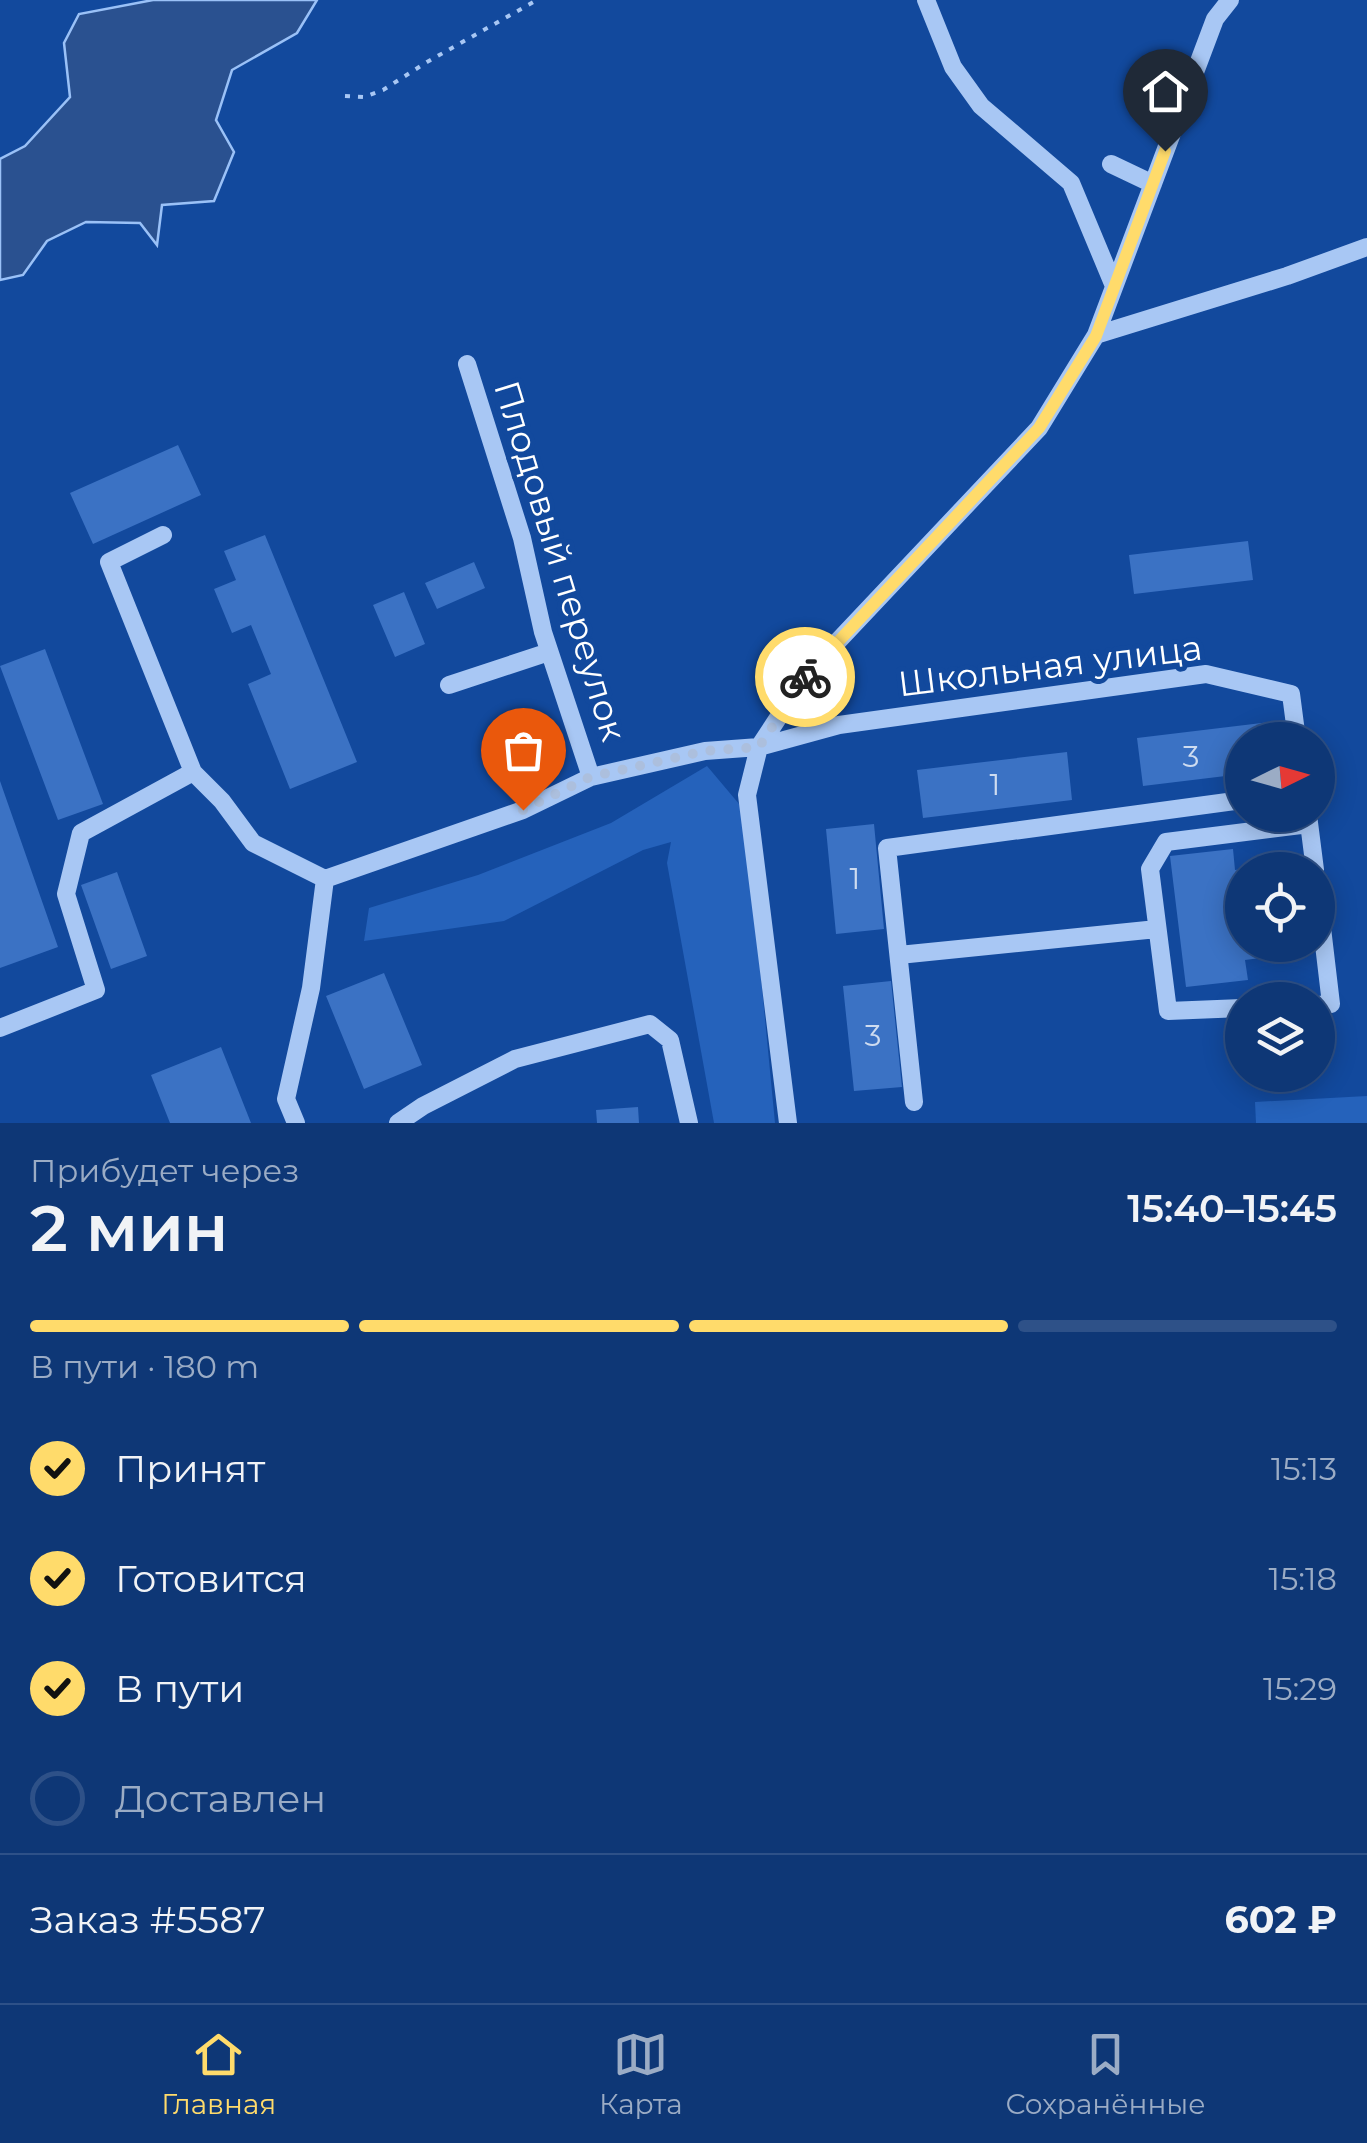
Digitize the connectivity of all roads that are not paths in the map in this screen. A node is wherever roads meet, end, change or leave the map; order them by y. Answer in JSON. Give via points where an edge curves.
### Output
{"nodes":[{"id":1,"x":926,"y":0,"type":"edge"},
{"id":2,"x":1230,"y":0,"type":"edge"},
{"id":3,"x":1111,"y":164,"type":"dead end"},
{"id":4,"x":1152,"y":184,"type":"junction"},
{"id":5,"x":1367,"y":247,"type":"edge"},
{"id":6,"x":1114,"y":286,"type":"junction"},
{"id":7,"x":1096,"y":336,"type":"junction"},
{"id":8,"x":467,"y":364,"type":"dead end"},
{"id":9,"x":163,"y":536,"type":"dead end"},
{"id":10,"x":549,"y":652,"type":"junction"},
{"id":11,"x":449,"y":685,"type":"dead end"},
{"id":12,"x":1295,"y":722,"type":"edge"},
{"id":13,"x":759,"y":747,"type":"junction"},
{"id":14,"x":193,"y":772,"type":"junction"},
{"id":15,"x":590,"y":777,"type":"junction"},
{"id":16,"x":1225,"y":802,"type":"edge"},
{"id":17,"x":1231,"y":832,"type":"edge"},
{"id":18,"x":324,"y":879,"type":"junction"},
{"id":19,"x":1157,"y":929,"type":"junction"},
{"id":20,"x":899,"y":955,"type":"junction"},
{"id":21,"x":1225,"y":1009,"type":"edge"},
{"id":22,"x":0,"y":1028,"type":"edge"},
{"id":23,"x":914,"y":1102,"type":"dead end"},
{"id":24,"x":296,"y":1123,"type":"edge"},
{"id":25,"x":398,"y":1123,"type":"edge"},
{"id":26,"x":689,"y":1123,"type":"edge"},
{"id":27,"x":788,"y":1123,"type":"edge"}],
"edges":[{"from":1,"to":6,"type":"street","via":[[952,66],[981,106],[1071,183]]},
{"from":2,"to":4,"type":"street","via":[[1215,19]]},
{"from":3,"to":4,"type":"street"},
{"from":4,"to":6,"type":"street"},
{"from":5,"to":7,"type":"street"},
{"from":6,"to":7,"type":"street"},
{"from":7,"to":13,"type":"street","via":[[1039,428],[806,675]]},
{"from":8,"to":10,"type":"street","name":"Плодовый переулок","via":[[522,538]]},
{"from":9,"to":14,"type":"street","via":[[109,562]]},
{"from":10,"to":11,"type":"street"},
{"from":10,"to":15,"type":"street","name":"Плодовый переулок"},
{"from":12,"to":13,"type":"street","name":"Школьная улица","via":[[1291,694],[1206,674],[840,725]]},
{"from":13,"to":15,"type":"street","name":"Плодовый переулок","via":[[705,751]]},
{"from":13,"to":27,"type":"street","via":[[748,795]]},
{"from":14,"to":18,"type":"street","via":[[253,844]]},
{"from":14,"to":22,"type":"street","via":[[81,834],[66,894],[96,990]]},
{"from":15,"to":18,"type":"street","name":"Плодовый переулок","via":[[523,810]]},
{"from":16,"to":20,"type":"street","via":[[888,848]]},
{"from":17,"to":19,"type":"street","via":[[1166,842],[1150,869]]},
{"from":18,"to":24,"type":"street","via":[[311,988],[286,1099]]},
{"from":19,"to":20,"type":"street"},
{"from":19,"to":21,"type":"street","via":[[1168,1011]]},
{"from":20,"to":23,"type":"street"},
{"from":25,"to":26,"type":"street","via":[[515,1058],[650,1024],[670,1040]]}]}
